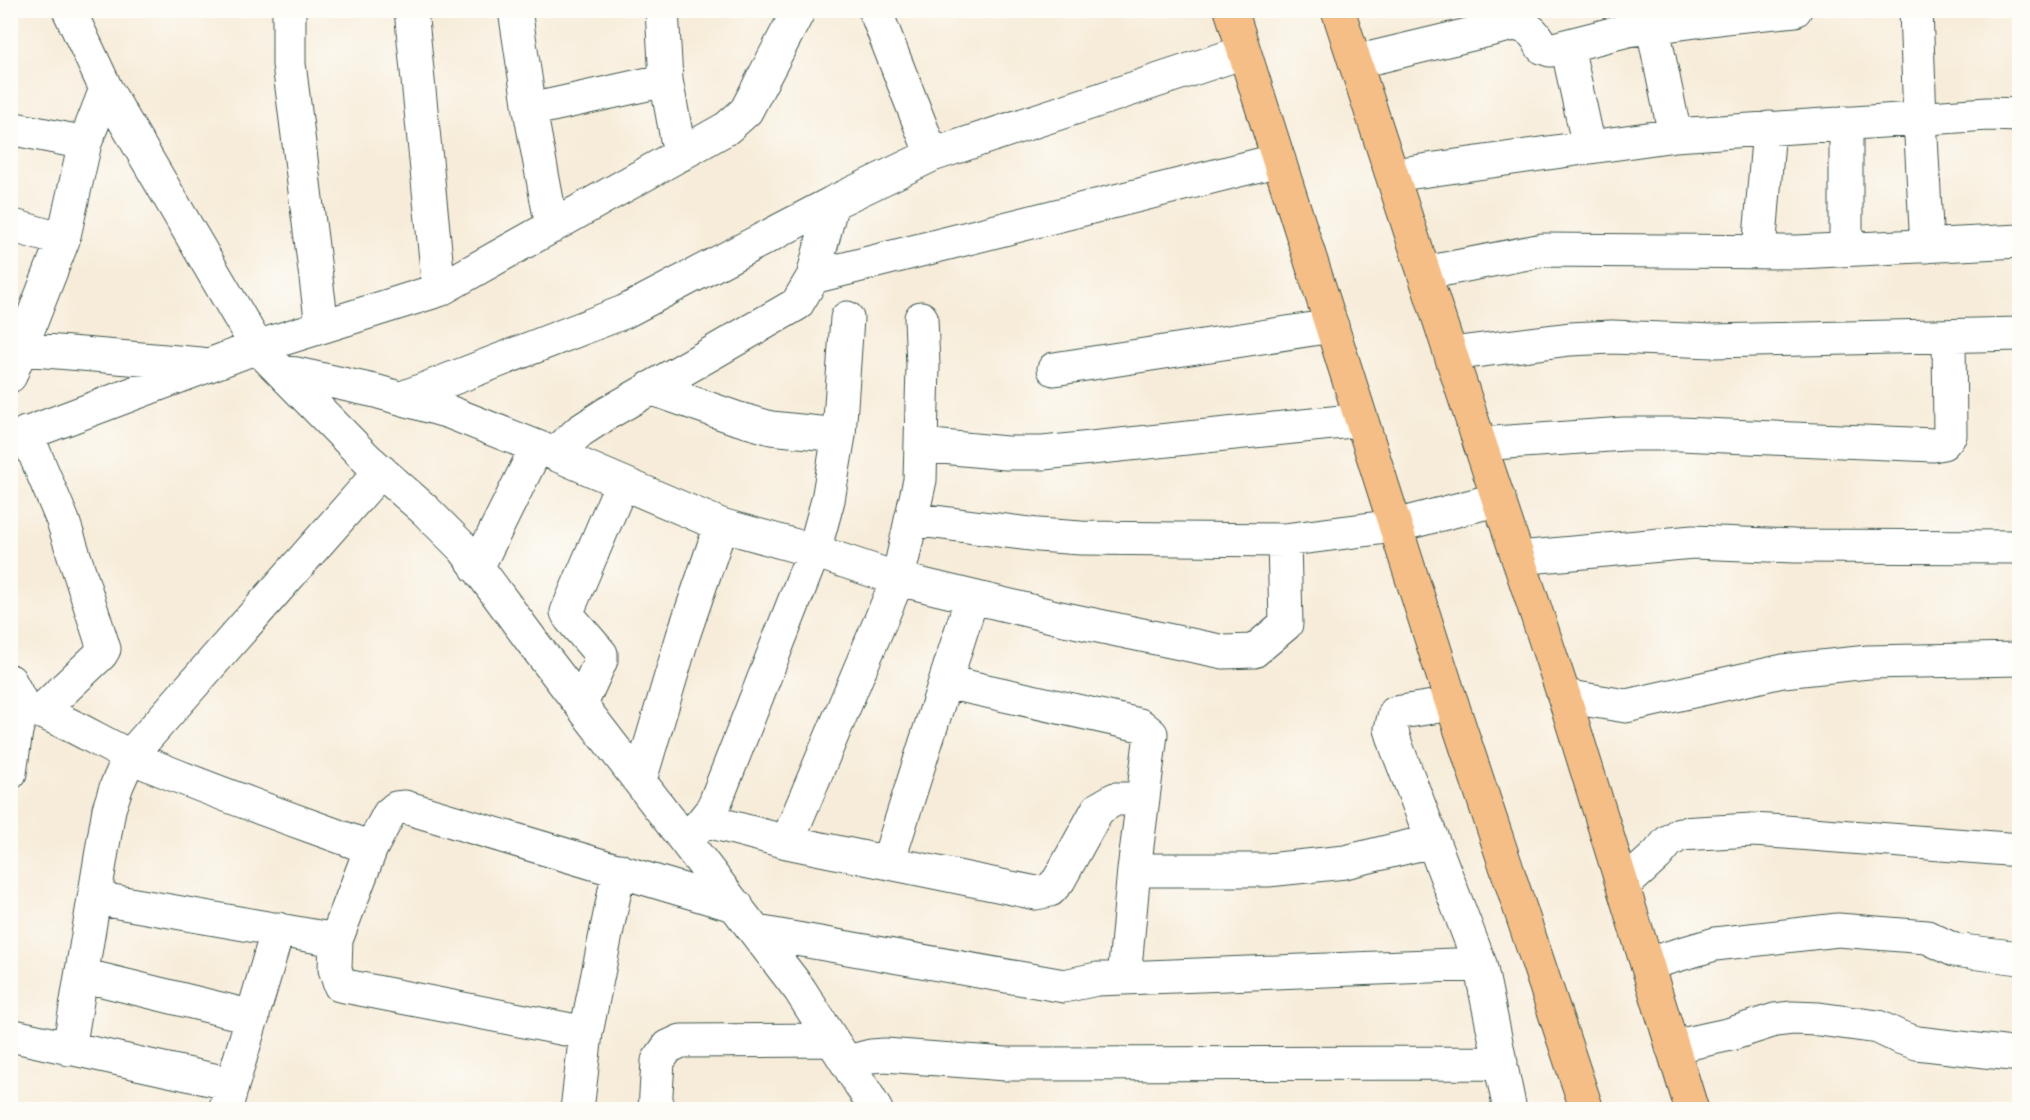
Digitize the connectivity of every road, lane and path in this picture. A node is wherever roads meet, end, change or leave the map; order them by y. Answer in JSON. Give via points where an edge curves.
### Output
{"nodes":[{"id":1,"x":69,"y":10,"type":"edge"},
{"id":2,"x":289,"y":10,"type":"edge"},
{"id":3,"x":411,"y":10,"type":"edge"},
{"id":4,"x":662,"y":10,"type":"edge"},
{"id":5,"x":799,"y":10,"type":"edge"},
{"id":6,"x":875,"y":10,"type":"edge"},
{"id":7,"x":1231,"y":10,"type":"edge"},
{"id":8,"x":1338,"y":10,"type":"edge"},
{"id":9,"x":1796,"y":10,"type":"edge"},
{"id":10,"x":1916,"y":10,"type":"edge"},
{"id":11,"x":519,"y":11,"type":"edge"},
{"id":12,"x":1653,"y":27,"type":"junction"},
{"id":13,"x":1567,"y":46,"type":"junction"},
{"id":14,"x":1244,"y":52,"type":"junction"},
{"id":15,"x":1355,"y":62,"type":"junction"},
{"id":16,"x":666,"y":80,"type":"junction"},
{"id":17,"x":106,"y":89,"type":"junction"},
{"id":18,"x":530,"y":110,"type":"junction"},
{"id":19,"x":2019,"y":115,"type":"edge"},
{"id":20,"x":1920,"y":119,"type":"junction"},
{"id":21,"x":1846,"y":123,"type":"junction"},
{"id":22,"x":10,"y":128,"type":"edge"},
{"id":23,"x":1769,"y":128,"type":"junction"},
{"id":24,"x":1675,"y":135,"type":"junction"},
{"id":25,"x":85,"y":143,"type":"junction"},
{"id":26,"x":1589,"y":147,"type":"junction"},
{"id":27,"x":681,"y":155,"type":"junction"},
{"id":28,"x":932,"y":155,"type":"junction"},
{"id":29,"x":1279,"y":160,"type":"junction"},
{"id":30,"x":1393,"y":175,"type":"junction"},
{"id":31,"x":832,"y":203,"type":"junction"},
{"id":32,"x":10,"y":225,"type":"edge"},
{"id":33,"x":552,"y":227,"type":"junction"},
{"id":34,"x":63,"y":240,"type":"junction"},
{"id":35,"x":2019,"y":241,"type":"edge"},
{"id":36,"x":1927,"y":246,"type":"junction"},
{"id":37,"x":1846,"y":249,"type":"junction"},
{"id":38,"x":1759,"y":251,"type":"junction"},
{"id":39,"x":1425,"y":273,"type":"junction"},
{"id":40,"x":813,"y":277,"type":"junction"},
{"id":41,"x":439,"y":290,"type":"junction"},
{"id":42,"x":848,"y":318,"type":"dead end"},
{"id":43,"x":921,"y":318,"type":"dead end"},
{"id":44,"x":322,"y":326,"type":"junction"},
{"id":45,"x":1332,"y":326,"type":"junction"},
{"id":46,"x":2019,"y":334,"type":"edge"},
{"id":47,"x":1949,"y":336,"type":"junction"},
{"id":48,"x":257,"y":347,"type":"junction"},
{"id":49,"x":1451,"y":354,"type":"junction"},
{"id":50,"x":14,"y":358,"type":"edge"},
{"id":51,"x":206,"y":366,"type":"junction"},
{"id":52,"x":1054,"y":369,"type":"dead end"},
{"id":53,"x":284,"y":374,"type":"junction"},
{"id":54,"x":650,"y":388,"type":"junction"},
{"id":55,"x":402,"y":398,"type":"junction"},
{"id":56,"x":1361,"y":420,"type":"junction"},
{"id":57,"x":838,"y":435,"type":"junction"},
{"id":58,"x":18,"y":436,"type":"edge"},
{"id":59,"x":1480,"y":444,"type":"junction"},
{"id":60,"x":921,"y":445,"type":"junction"},
{"id":61,"x":546,"y":450,"type":"junction"},
{"id":62,"x":381,"y":471,"type":"junction"},
{"id":63,"x":622,"y":483,"type":"junction"},
{"id":64,"x":1499,"y":499,"type":"junction"},
{"id":65,"x":911,"y":519,"type":"junction"},
{"id":66,"x":722,"y":525,"type":"junction"},
{"id":67,"x":1395,"y":526,"type":"junction"},
{"id":68,"x":1284,"y":540,"type":"junction"},
{"id":69,"x":2019,"y":547,"type":"edge"},
{"id":70,"x":814,"y":551,"type":"junction"},
{"id":71,"x":1518,"y":558,"type":"junction"},
{"id":72,"x":477,"y":568,"type":"junction"},
{"id":73,"x":898,"y":579,"type":"junction"},
{"id":74,"x":972,"y":597,"type":"junction"},
{"id":75,"x":2019,"y":659,"type":"edge"},
{"id":76,"x":946,"y":682,"type":"junction"},
{"id":77,"x":1564,"y":696,"type":"junction"},
{"id":78,"x":580,"y":704,"type":"junction"},
{"id":79,"x":1452,"y":704,"type":"junction"},
{"id":80,"x":20,"y":712,"type":"edge"},
{"id":81,"x":130,"y":756,"type":"junction"},
{"id":82,"x":10,"y":772,"type":"edge"},
{"id":83,"x":640,"y":780,"type":"junction"},
{"id":84,"x":1143,"y":798,"type":"junction"},
{"id":85,"x":695,"y":831,"type":"junction"},
{"id":86,"x":1432,"y":841,"type":"junction"},
{"id":87,"x":788,"y":842,"type":"junction"},
{"id":88,"x":371,"y":848,"type":"junction"},
{"id":89,"x":2019,"y":850,"type":"edge"},
{"id":90,"x":888,"y":862,"type":"junction"},
{"id":91,"x":619,"y":870,"type":"junction"},
{"id":92,"x":1134,"y":870,"type":"junction"},
{"id":93,"x":1623,"y":886,"type":"junction"},
{"id":94,"x":94,"y":898,"type":"junction"},
{"id":95,"x":737,"y":906,"type":"junction"},
{"id":96,"x":278,"y":929,"type":"junction"},
{"id":97,"x":757,"y":932,"type":"junction"},
{"id":98,"x":336,"y":940,"type":"junction"},
{"id":99,"x":2019,"y":958,"type":"edge"},
{"id":100,"x":1480,"y":964,"type":"junction"},
{"id":101,"x":1647,"y":964,"type":"junction"},
{"id":102,"x":82,"y":975,"type":"junction"},
{"id":103,"x":1124,"y":978,"type":"junction"},
{"id":104,"x":253,"y":1017,"type":"junction"},
{"id":105,"x":586,"y":1033,"type":"junction"},
{"id":106,"x":10,"y":1035,"type":"edge"},
{"id":107,"x":1672,"y":1047,"type":"junction"},
{"id":108,"x":69,"y":1049,"type":"junction"},
{"id":109,"x":839,"y":1051,"type":"junction"},
{"id":110,"x":2019,"y":1055,"type":"edge"},
{"id":111,"x":1501,"y":1063,"type":"junction"},
{"id":112,"x":228,"y":1097,"type":"edge"},
{"id":113,"x":576,"y":1110,"type":"edge"},
{"id":114,"x":655,"y":1110,"type":"edge"},
{"id":115,"x":876,"y":1110,"type":"edge"},
{"id":116,"x":1510,"y":1110,"type":"edge"},
{"id":117,"x":1587,"y":1110,"type":"edge"},
{"id":118,"x":1692,"y":1110,"type":"edge"}],
"edges":[{"from":1,"to":17,"type":"street"},
{"from":2,"to":44,"type":"street","via":[[289,64]]},
{"from":3,"to":41,"type":"street"},
{"from":4,"to":16,"type":"street"},
{"from":5,"to":27,"type":"street","via":[[746,111],[727,128]]},
{"from":6,"to":28,"type":"street"},
{"from":7,"to":14,"type":"main road"},
{"from":8,"to":15,"type":"main road"},
{"from":9,"to":12,"type":"street"},
{"from":10,"to":20,"type":"street"},
{"from":11,"to":18,"type":"street"},
{"from":12,"to":13,"type":"street"},
{"from":12,"to":24,"type":"street"},
{"from":13,"to":15,"type":"street","via":[[1545,50],[1535,33],[1514,24]]},
{"from":13,"to":26,"type":"street"},
{"from":14,"to":28,"type":"street"},
{"from":14,"to":29,"type":"main road"},
{"from":15,"to":30,"type":"main road"},
{"from":16,"to":18,"type":"street"},
{"from":16,"to":27,"type":"street"},
{"from":17,"to":25,"type":"street"},
{"from":17,"to":48,"type":"street"},
{"from":18,"to":33,"type":"street"},
{"from":19,"to":20,"type":"street"},
{"from":20,"to":21,"type":"street"},
{"from":20,"to":36,"type":"street"},
{"from":21,"to":23,"type":"street"},
{"from":21,"to":37,"type":"street"},
{"from":22,"to":25,"type":"street"},
{"from":23,"to":24,"type":"street"},
{"from":23,"to":38,"type":"street"},
{"from":24,"to":26,"type":"street"},
{"from":25,"to":34,"type":"street"},
{"from":26,"to":30,"type":"street"},
{"from":27,"to":33,"type":"street"},
{"from":28,"to":31,"type":"street"},
{"from":29,"to":40,"type":"street"},
{"from":29,"to":45,"type":"main road"},
{"from":30,"to":39,"type":"main road"},
{"from":31,"to":40,"type":"street"},
{"from":31,"to":55,"type":"street","via":[[624,312]]},
{"from":32,"to":34,"type":"street"},
{"from":33,"to":41,"type":"street"},
{"from":34,"to":50,"type":"street"},
{"from":35,"to":36,"type":"street"},
{"from":36,"to":37,"type":"street"},
{"from":37,"to":38,"type":"street"},
{"from":38,"to":39,"type":"street","via":[[1543,250]]},
{"from":39,"to":49,"type":"main road"},
{"from":40,"to":54,"type":"street","via":[[797,304]]},
{"from":41,"to":44,"type":"street"},
{"from":42,"to":57,"type":"street"},
{"from":43,"to":60,"type":"street"},
{"from":44,"to":48,"type":"street"},
{"from":45,"to":52,"type":"street"},
{"from":45,"to":56,"type":"main road"},
{"from":46,"to":47,"type":"street"},
{"from":47,"to":49,"type":"street","via":[[1713,341],[1612,337]]},
{"from":47,"to":59,"type":"street","via":[[1950,435],[1934,445],[1680,434]]},
{"from":48,"to":51,"type":"street"},
{"from":48,"to":53,"type":"street"},
{"from":49,"to":59,"type":"main road"},
{"from":50,"to":51,"type":"street","via":[[196,362]]},
{"from":51,"to":58,"type":"street"},
{"from":53,"to":55,"type":"street"},
{"from":53,"to":62,"type":"street"},
{"from":54,"to":57,"type":"street","via":[[771,428]]},
{"from":54,"to":61,"type":"street"},
{"from":55,"to":61,"type":"street"},
{"from":56,"to":60,"type":"street","via":[[1043,453]]},
{"from":56,"to":67,"type":"main road"},
{"from":57,"to":70,"type":"street","via":[[828,500]]},
{"from":58,"to":80,"type":"street","via":[[63,521],[104,649]]},
{"from":59,"to":64,"type":"main road"},
{"from":60,"to":65,"type":"street","via":[[920,480]]},
{"from":61,"to":63,"type":"street"},
{"from":61,"to":72,"type":"street"},
{"from":62,"to":72,"type":"street","via":[[464,549]]},
{"from":62,"to":81,"type":"street"},
{"from":63,"to":66,"type":"street"},
{"from":63,"to":78,"type":"street","via":[[567,612],[601,654]]},
{"from":64,"to":67,"type":"street"},
{"from":64,"to":71,"type":"main road"},
{"from":65,"to":68,"type":"street","via":[[1081,538]]},
{"from":65,"to":73,"type":"street"},
{"from":66,"to":70,"type":"street"},
{"from":66,"to":83,"type":"street","via":[[683,636]]},
{"from":67,"to":68,"type":"street"},
{"from":67,"to":79,"type":"main road"},
{"from":68,"to":74,"type":"street","via":[[1286,624],[1254,651],[1224,652]]},
{"from":69,"to":71,"type":"street","via":[[1693,542]]},
{"from":70,"to":73,"type":"street"},
{"from":70,"to":85,"type":"street","via":[[715,803]]},
{"from":71,"to":77,"type":"main road"},
{"from":72,"to":78,"type":"street"},
{"from":73,"to":74,"type":"street"},
{"from":73,"to":87,"type":"street"},
{"from":74,"to":76,"type":"street"},
{"from":75,"to":77,"type":"street","via":[[1868,662],[1783,671],[1626,706]]},
{"from":76,"to":84,"type":"street","via":[[1140,725],[1151,734]]},
{"from":76,"to":90,"type":"street"},
{"from":77,"to":93,"type":"main road"},
{"from":78,"to":83,"type":"street"},
{"from":79,"to":86,"type":"street","via":[[1395,713],[1391,729]]},
{"from":79,"to":117,"type":"main road"},
{"from":80,"to":81,"type":"street"},
{"from":80,"to":82,"type":"street"},
{"from":81,"to":88,"type":"street"},
{"from":81,"to":94,"type":"street","via":[[109,809]]},
{"from":83,"to":85,"type":"street"},
{"from":84,"to":90,"type":"street","via":[[1115,799],[1098,809],[1050,890],[1036,893]]},
{"from":84,"to":92,"type":"street"},
{"from":85,"to":87,"type":"street"},
{"from":85,"to":95,"type":"street"},
{"from":86,"to":92,"type":"street","via":[[1344,862],[1231,871]]},
{"from":86,"to":100,"type":"street"},
{"from":87,"to":90,"type":"street"},
{"from":88,"to":91,"type":"street","via":[[389,814],[405,807]]},
{"from":88,"to":98,"type":"street"},
{"from":89,"to":93,"type":"street","via":[[1752,830],[1680,834]]},
{"from":91,"to":95,"type":"street"},
{"from":91,"to":105,"type":"street"},
{"from":92,"to":103,"type":"street"},
{"from":93,"to":101,"type":"main road"},
{"from":94,"to":96,"type":"street"},
{"from":94,"to":102,"type":"street"},
{"from":95,"to":97,"type":"street"},
{"from":96,"to":98,"type":"street"},
{"from":96,"to":104,"type":"street"},
{"from":97,"to":103,"type":"street","via":[[1064,986]]},
{"from":97,"to":109,"type":"street"},
{"from":98,"to":105,"type":"street","via":[[335,969],[340,985]]},
{"from":99,"to":101,"type":"street","via":[[1954,950],[1927,937],[1838,930],[1715,945]]},
{"from":100,"to":103,"type":"street"},
{"from":100,"to":111,"type":"street"},
{"from":101,"to":107,"type":"main road"},
{"from":102,"to":104,"type":"street"},
{"from":102,"to":108,"type":"street"},
{"from":104,"to":112,"type":"street"},
{"from":105,"to":113,"type":"street"},
{"from":106,"to":108,"type":"street"},
{"from":107,"to":110,"type":"street","via":[[1792,1018],[1878,1027],[1917,1043]]},
{"from":107,"to":118,"type":"main road"},
{"from":108,"to":112,"type":"street"},
{"from":109,"to":111,"type":"street","via":[[1006,1064]]},
{"from":109,"to":114,"type":"street","via":[[681,1041],[668,1047],[658,1061]]},
{"from":109,"to":115,"type":"street"},
{"from":111,"to":116,"type":"street"}]}
